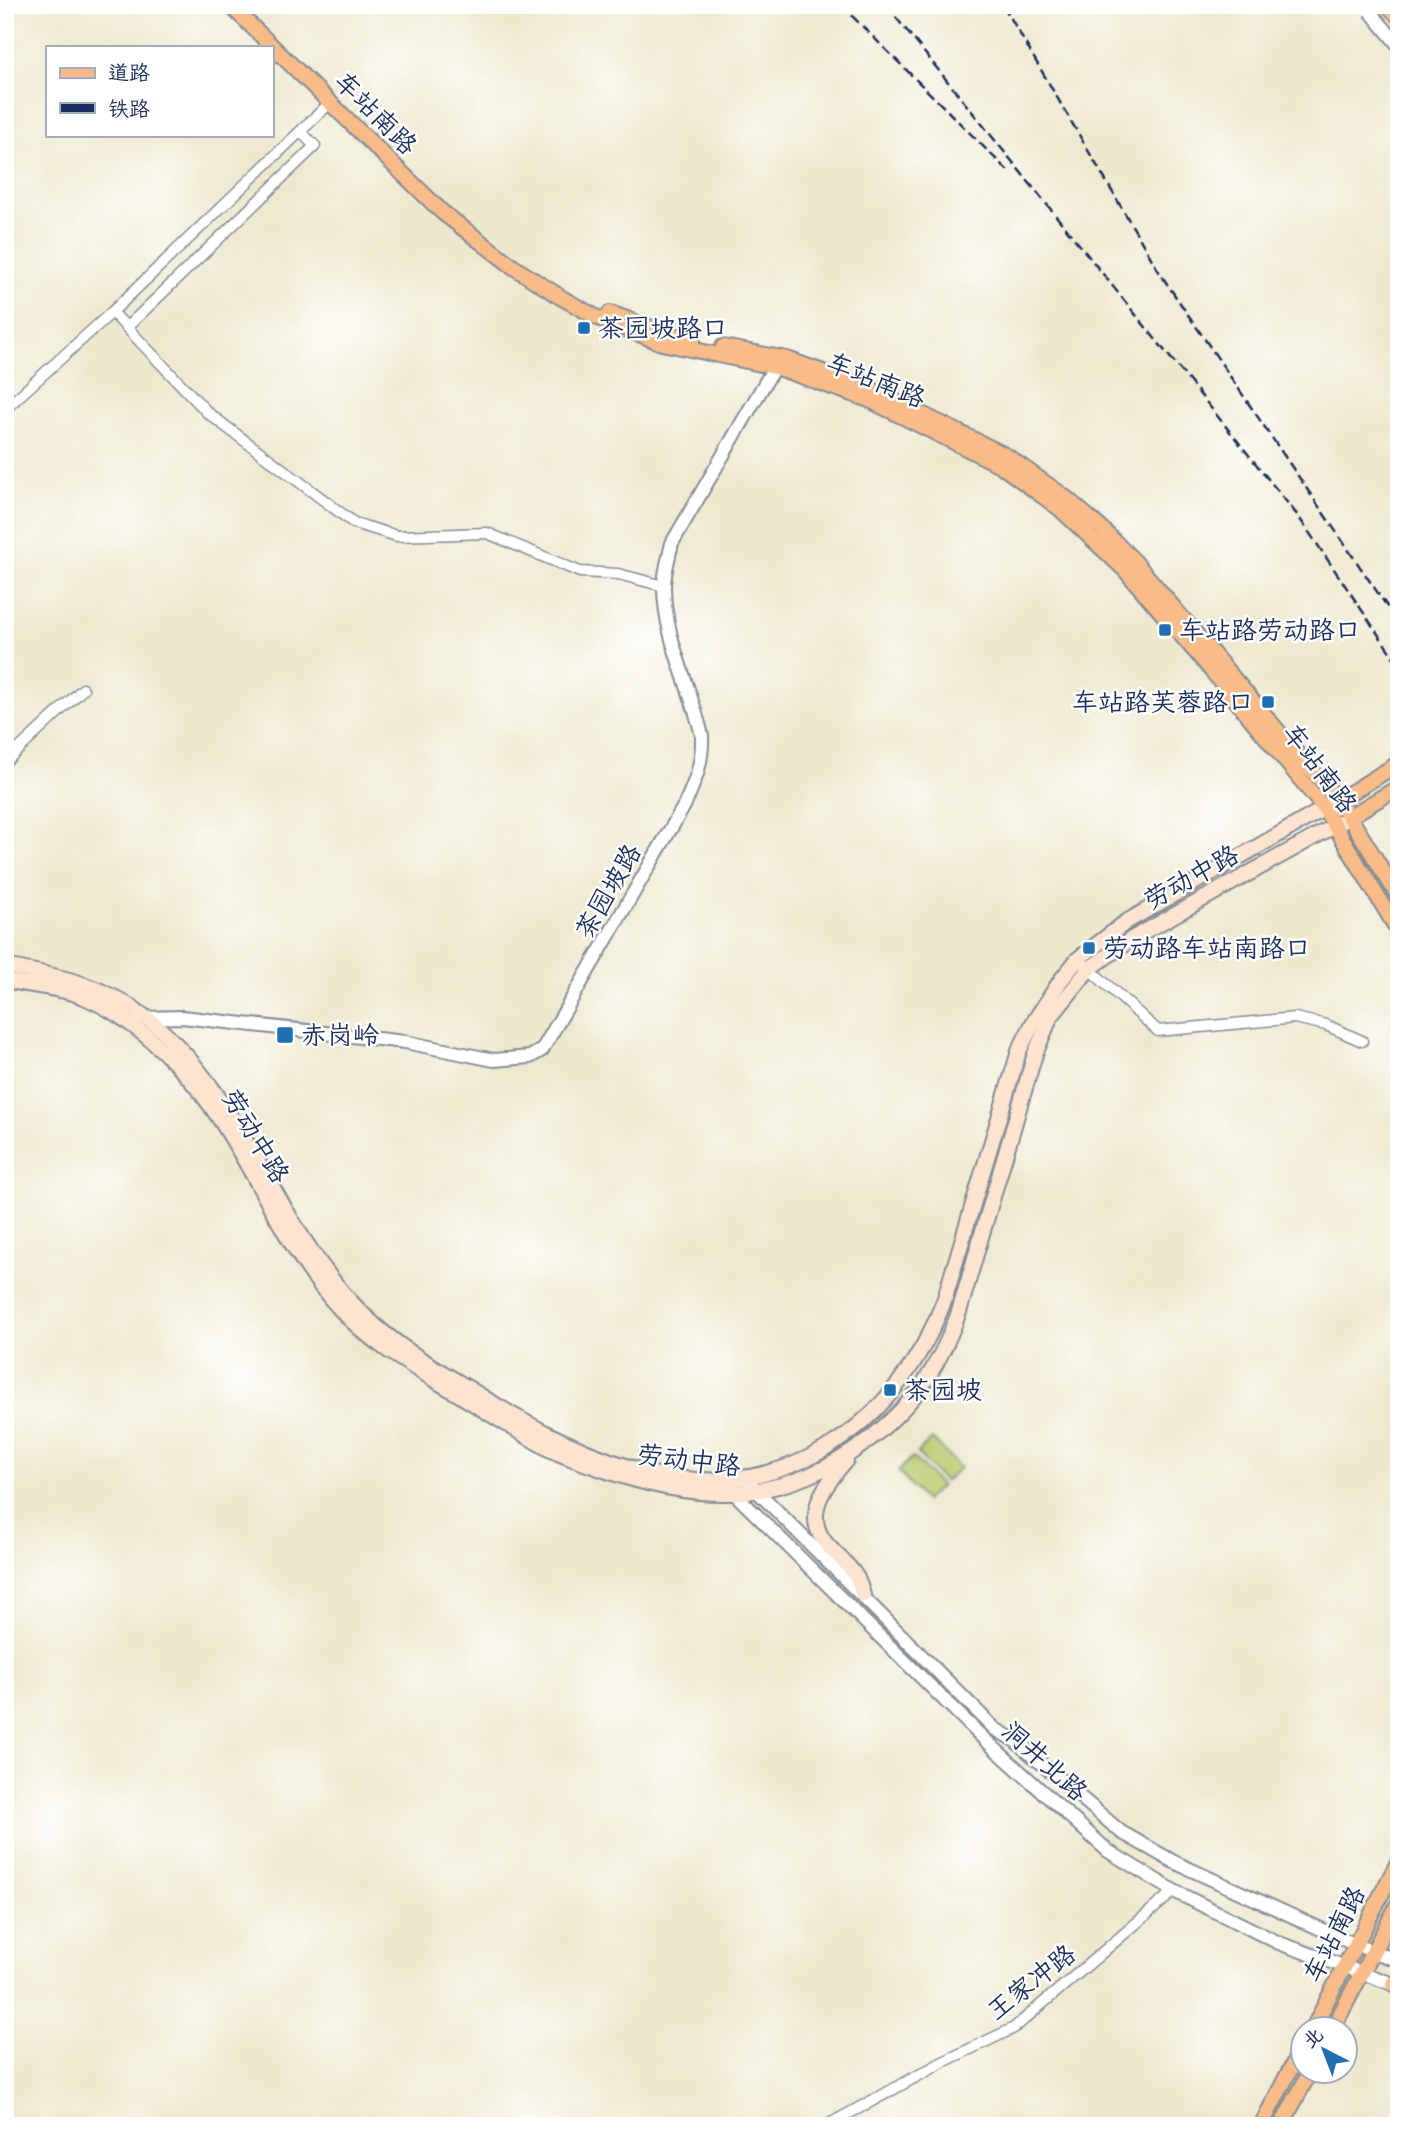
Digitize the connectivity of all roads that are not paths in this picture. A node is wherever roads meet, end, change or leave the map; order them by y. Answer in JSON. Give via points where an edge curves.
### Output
{"nodes":[{"id":1,"x":230,"y":5,"type":"edge"},
{"id":2,"x":244,"y":5,"type":"edge"},
{"id":3,"x":1389,"y":5,"type":"edge"},
{"id":4,"x":1367,"y":8,"type":"edge"},
{"id":5,"x":1399,"y":16,"type":"edge"},
{"id":6,"x":273,"y":46,"type":"edge"},
{"id":7,"x":273,"y":46,"type":"edge"},
{"id":8,"x":1399,"y":46,"type":"edge"},
{"id":9,"x":331,"y":102,"type":"junction"},
{"id":10,"x":301,"y":131,"type":"junction"},
{"id":11,"x":112,"y":312,"type":"junction"},
{"id":12,"x":127,"y":327,"type":"junction"},
{"id":13,"x":778,"y":362,"type":"junction"},
{"id":14,"x":5,"y":409,"type":"edge"},
{"id":15,"x":664,"y":586,"type":"junction"},
{"id":16,"x":83,"y":689,"type":"dead end"},
{"id":17,"x":5,"y":762,"type":"edge"},
{"id":18,"x":1399,"y":764,"type":"edge"},
{"id":19,"x":1399,"y":787,"type":"edge"},
{"id":20,"x":1339,"y":800,"type":"junction"},
{"id":21,"x":1324,"y":808,"type":"junction"},
{"id":22,"x":1349,"y":817,"type":"junction"},
{"id":23,"x":1334,"y":826,"type":"junction"},
{"id":24,"x":1399,"y":897,"type":"edge"},
{"id":25,"x":1399,"y":932,"type":"edge"},
{"id":26,"x":1084,"y":964,"type":"junction"},
{"id":27,"x":5,"y":966,"type":"edge"},
{"id":28,"x":5,"y":980,"type":"edge"},
{"id":29,"x":119,"y":1016,"type":"junction"},
{"id":30,"x":148,"y":1018,"type":"junction"},
{"id":31,"x":1363,"y":1041,"type":"dead end"},
{"id":32,"x":855,"y":1450,"type":"junction"},
{"id":33,"x":744,"y":1478,"type":"junction"},
{"id":34,"x":721,"y":1480,"type":"junction"},
{"id":35,"x":758,"y":1492,"type":"junction"},
{"id":36,"x":736,"y":1494,"type":"junction"},
{"id":37,"x":863,"y":1595,"type":"junction"},
{"id":38,"x":1399,"y":1860,"type":"edge"},
{"id":39,"x":1174,"y":1891,"type":"junction"},
{"id":40,"x":1399,"y":1902,"type":"edge"},
{"id":41,"x":1356,"y":1945,"type":"junction"},
{"id":42,"x":1373,"y":1952,"type":"junction"},
{"id":43,"x":1399,"y":1961,"type":"edge"},
{"id":44,"x":1346,"y":1966,"type":"junction"},
{"id":45,"x":1363,"y":1972,"type":"junction"},
{"id":46,"x":1396,"y":1985,"type":"edge"},
{"id":47,"x":1319,"y":2016,"type":"edge"},
{"id":48,"x":1339,"y":2016,"type":"edge"},
{"id":49,"x":1288,"y":2075,"type":"edge"},
{"id":50,"x":1302,"y":2086,"type":"edge"},
{"id":51,"x":826,"y":2126,"type":"edge"},
{"id":52,"x":1261,"y":2126,"type":"edge"},
{"id":53,"x":1281,"y":2126,"type":"edge"}],
"edges":[{"from":1,"to":6,"type":"main road","name":"车站南路"},
{"from":2,"to":13,"type":"main road","name":"车站南路","via":[[423,185],[518,260],[620,317]]},
{"from":3,"to":5,"type":"highway"},
{"from":4,"to":8,"type":"street","bridge":true},
{"from":7,"to":9,"type":"main road","name":"车站南路"},
{"from":9,"to":10,"type":"street"},
{"from":9,"to":13,"type":"main road","name":"车站南路","via":[[442,212],[562,298],[662,343]]},
{"from":10,"to":11,"type":"street"},
{"from":10,"to":12,"type":"street","via":[[315,146]]},
{"from":11,"to":12,"type":"street"},
{"from":11,"to":14,"type":"street"},
{"from":12,"to":15,"type":"street","via":[[208,413],[354,523],[397,536],[487,533],[580,572],[618,574]]},
{"from":13,"to":15,"type":"street","name":"茶园坡路","via":[[672,543]]},
{"from":13,"to":20,"type":"main road","name":"车站南路","via":[[873,390],[1007,456],[1065,497],[1135,562]]},
{"from":13,"to":21,"type":"main road","name":"车站南路","via":[[967,447],[1059,508],[1125,570]]},
{"from":15,"to":30,"type":"street","name":"茶园坡路","via":[[670,628],[702,736],[703,755],[684,806],[541,1050],[530,1057],[495,1060],[405,1042],[181,1017]]},
{"from":16,"to":17,"type":"street"},
{"from":18,"to":20,"type":"main road","name":"劳动中路"},
{"from":19,"to":22,"type":"main road","name":"劳动中路"},
{"from":20,"to":21,"type":"main road","name":"劳动中路"},
{"from":20,"to":22,"type":"main road","name":"车站南路"},
{"from":21,"to":23,"type":"main road","name":"车站南路"},
{"from":21,"to":26,"type":"main road","name":"劳动中路","via":[[1126,922]]},
{"from":22,"to":23,"type":"main road","name":"劳动中路"},
{"from":22,"to":24,"type":"main road","name":"车站南路"},
{"from":23,"to":25,"type":"main road","name":"车站南路"},
{"from":23,"to":26,"type":"main road","name":"劳动中路"},
{"from":26,"to":31,"type":"street","via":[[1158,1031],[1295,1018]]},
{"from":26,"to":32,"type":"main road","name":"劳动中路","via":[[1034,1054],[950,1337],[910,1403]]},
{"from":26,"to":33,"type":"main road","name":"劳动中路","via":[[1042,1007],[1019,1051],[944,1301],[915,1362],[884,1402],[848,1436],[804,1460]]},
{"from":27,"to":30,"type":"main road","name":"劳动中路","via":[[75,979]]},
{"from":28,"to":29,"type":"main road","name":"劳动中路","via":[[73,993]]},
{"from":29,"to":30,"type":"street","name":"茶园坡路"},
{"from":29,"to":36,"type":"main road","name":"劳动中路","via":[[175,1062],[197,1088],[304,1264],[329,1297],[372,1339],[565,1456],[644,1483]]},
{"from":30,"to":34,"type":"main road","name":"劳动中路","via":[[183,1052],[227,1110],[325,1272],[381,1331],[551,1438],[648,1472]]},
{"from":32,"to":35,"type":"main road","name":"劳动中路","via":[[817,1472]]},
{"from":32,"to":37,"type":"main road","via":[[827,1483],[817,1521],[824,1540],[856,1576]]},
{"from":33,"to":34,"type":"main road","name":"劳动中路"},
{"from":33,"to":35,"type":"street","name":"洞井北路"},
{"from":34,"to":36,"type":"street","name":"洞井北路"},
{"from":35,"to":36,"type":"main road","name":"劳动中路"},
{"from":35,"to":37,"type":"street","name":"洞井北路"},
{"from":36,"to":39,"type":"street","name":"洞井北路","via":[[1018,1772],[1108,1851]]},
{"from":37,"to":41,"type":"street","name":"洞井北路","via":[[995,1729],[1014,1740],[1121,1832],[1174,1862]]},
{"from":38,"to":41,"type":"main road","name":"车站南路"},
{"from":39,"to":44,"type":"street","name":"洞井北路","via":[[1279,1943]]},
{"from":39,"to":51,"type":"street","name":"王家冲路","via":[[1014,2028]]},
{"from":40,"to":42,"type":"main road","name":"车站南路"},
{"from":41,"to":42,"type":"street","name":"洞井北路"},
{"from":41,"to":44,"type":"main road","name":"车站南路"},
{"from":42,"to":43,"type":"street","name":"洞井北路"},
{"from":42,"to":45,"type":"main road","name":"车站南路"},
{"from":44,"to":45,"type":"street","name":"洞井北路"},
{"from":44,"to":47,"type":"main road","name":"车站南路"},
{"from":45,"to":46,"type":"street","name":"洞井北路"},
{"from":45,"to":48,"type":"main road","name":"车站南路"},
{"from":49,"to":52,"type":"main road"},
{"from":50,"to":53,"type":"main road"}]}
